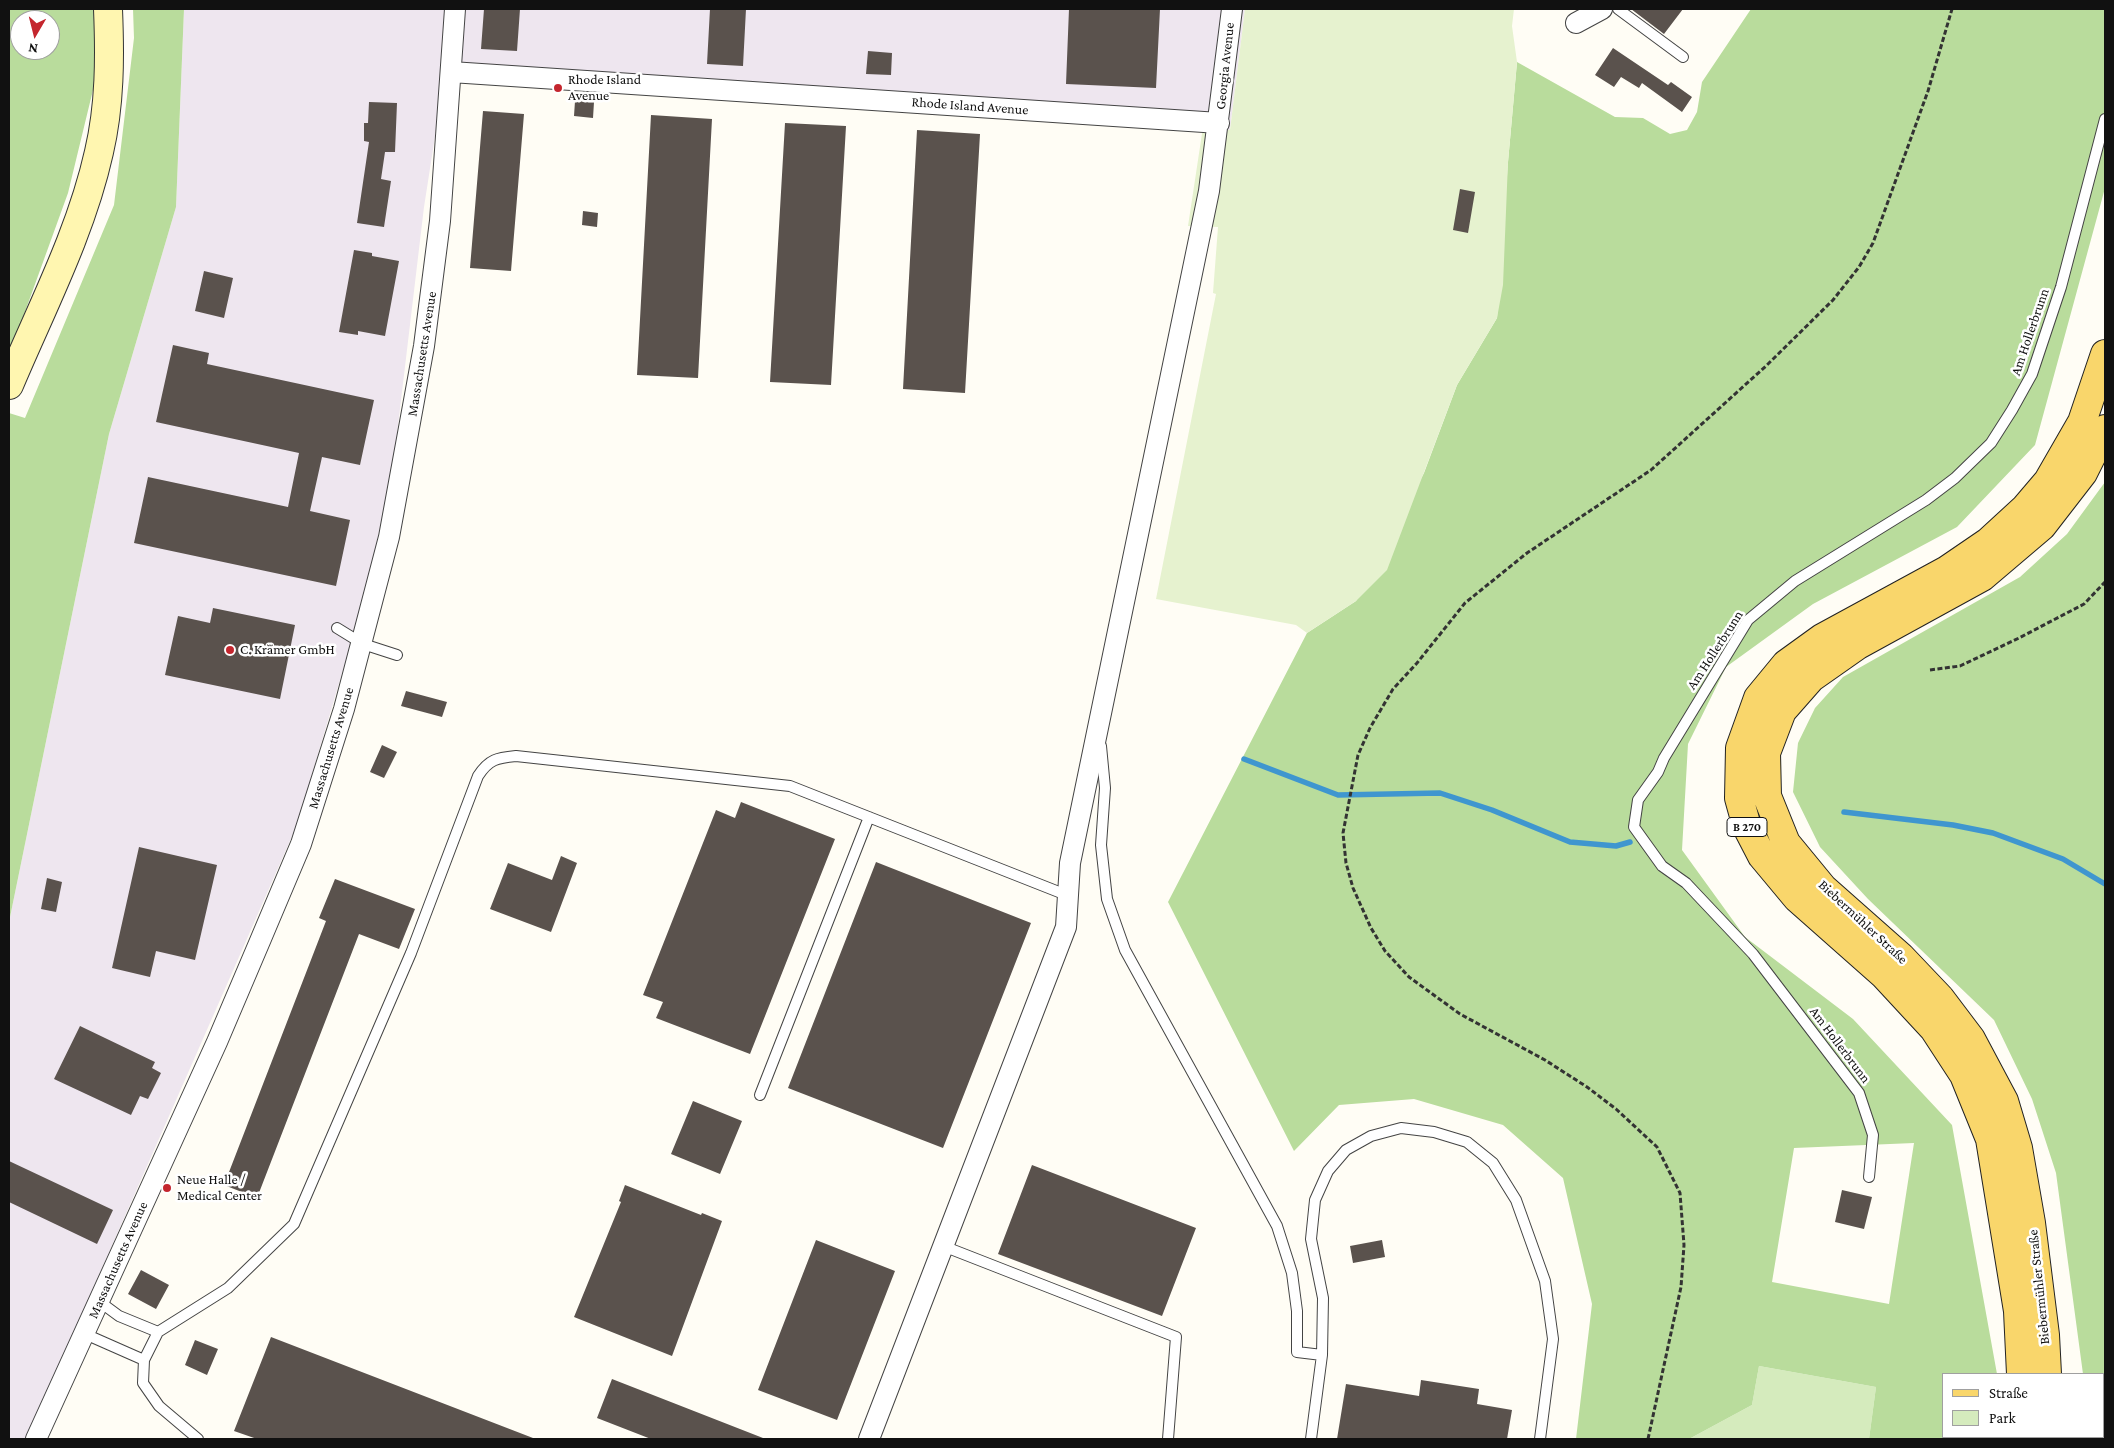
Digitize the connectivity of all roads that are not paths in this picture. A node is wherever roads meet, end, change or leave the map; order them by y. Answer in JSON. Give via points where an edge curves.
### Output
{"nodes":[{"id":1,"x":108,"y":9,"type":"edge"},
{"id":2,"x":455,"y":9,"type":"edge"},
{"id":3,"x":1232,"y":9,"type":"edge"},
{"id":4,"x":1602,"y":9,"type":"edge"},
{"id":5,"x":1618,"y":9,"type":"edge"},
{"id":6,"x":1576,"y":23,"type":"dead end"},
{"id":7,"x":1683,"y":56,"type":"dead end"},
{"id":8,"x":451,"y":72,"type":"junction"},
{"id":9,"x":2105,"y":119,"type":"edge"},
{"id":10,"x":1219,"y":123,"type":"junction"},
{"id":11,"x":2105,"y":354,"type":"edge"},
{"id":12,"x":9,"y":385,"type":"edge"},
{"id":13,"x":2105,"y":429,"type":"edge"},
{"id":14,"x":337,"y":628,"type":"dead end"},
{"id":15,"x":362,"y":644,"type":"junction"},
{"id":16,"x":396,"y":655,"type":"dead end"},
{"id":17,"x":1098,"y":723,"type":"junction"},
{"id":18,"x":869,"y":817,"type":"junction"},
{"id":19,"x":1069,"y":896,"type":"junction"},
{"id":20,"x":760,"y":1095,"type":"dead end"},
{"id":21,"x":1869,"y":1177,"type":"dead end"},
{"id":22,"x":943,"y":1246,"type":"junction"},
{"id":23,"x":100,"y":1302,"type":"junction"},
{"id":24,"x":158,"y":1332,"type":"junction"},
{"id":25,"x":85,"y":1334,"type":"junction"},
{"id":26,"x":1322,"y":1355,"type":"junction"},
{"id":27,"x":144,"y":1360,"type":"junction"},
{"id":28,"x":2021,"y":1373,"type":"edge"},
{"id":29,"x":2047,"y":1373,"type":"edge"},
{"id":30,"x":36,"y":1439,"type":"edge"},
{"id":31,"x":198,"y":1439,"type":"edge"},
{"id":32,"x":869,"y":1439,"type":"edge"},
{"id":33,"x":1168,"y":1439,"type":"edge"},
{"id":34,"x":1311,"y":1439,"type":"edge"},
{"id":35,"x":1540,"y":1439,"type":"edge"}],
"edges":[{"from":1,"to":12,"type":"main road","via":[[109,67],[100,151],[75,232]]},
{"from":2,"to":8,"type":"street","name":"Massachusetts Avenue"},
{"from":3,"to":10,"type":"street","name":"Georgia Avenue"},
{"from":4,"to":6,"type":"street"},
{"from":5,"to":7,"type":"lane"},
{"from":8,"to":10,"type":"street","name":"Rhode Island Avenue"},
{"from":8,"to":15,"type":"street","name":"Massachusetts Avenue","via":[[440,221],[424,346],[389,537]]},
{"from":9,"to":21,"type":"lane","name":"Am Hollerbrunn","via":[[2061,287],[2032,374],[1991,443],[1955,478],[1926,500],[1794,581],[1748,620],[1638,800],[1634,827],[1662,866],[1686,883],[1753,954],[1859,1092],[1873,1135]]},
{"from":10,"to":17,"type":"street","name":"Georgia Avenue","via":[[1209,191]]},
{"from":11,"to":28,"type":"main road","number":"B 270","via":[[2082,422],[2048,481],[2025,508],[1988,542],[1955,564],[1822,638],[1786,664],[1758,698],[1740,748],[1739,798],[1747,827],[1762,856],[1797,898],[1890,982],[1934,1030],[1964,1075],[1990,1139],[2018,1311]]},
{"from":13,"to":29,"type":"main road","name":"Biebermühler Straße","number":"B 270","via":[[2083,473],[2042,526],[1982,577],[1858,645],[1811,678],[1782,711],[1766,753],[1766,796],[1786,844],[1823,888],[1901,957],[1940,998],[1971,1039],[2004,1102],[2018,1148],[2031,1223]]},
{"from":14,"to":15,"type":"lane"},
{"from":15,"to":16,"type":"lane"},
{"from":15,"to":23,"type":"street","name":"Massachusetts Avenue","via":[[323,781],[301,844],[217,1042]]},
{"from":17,"to":19,"type":"street","name":"Georgia Avenue","via":[[1070,863]]},
{"from":17,"to":26,"type":"lane","via":[[1105,788],[1102,854],[1107,899],[1125,950],[1277,1226],[1292,1273],[1297,1311],[1297,1352]]},
{"from":18,"to":19,"type":"lane"},
{"from":18,"to":20,"type":"lane"},
{"from":18,"to":24,"type":"lane","via":[[790,786],[516,756],[486,764],[478,776],[410,953],[294,1224],[228,1288]]},
{"from":19,"to":22,"type":"street","name":"Georgia Avenue","via":[[1066,927]]},
{"from":22,"to":32,"type":"street","name":"Georgia Avenue"},
{"from":22,"to":33,"type":"lane","via":[[1176,1337]]},
{"from":23,"to":24,"type":"lane","via":[[118,1316]]},
{"from":23,"to":25,"type":"street","name":"Massachusetts Avenue"},
{"from":24,"to":27,"type":"lane"},
{"from":25,"to":27,"type":"lane"},
{"from":25,"to":30,"type":"street","name":"Massachusetts Avenue"},
{"from":26,"to":34,"type":"lane"},
{"from":26,"to":35,"type":"lane","via":[[1323,1298],[1311,1239],[1315,1200],[1328,1171],[1346,1150],[1371,1136],[1401,1128],[1434,1132],[1467,1142],[1493,1163],[1516,1200],[1545,1281],[1553,1339]]},
{"from":27,"to":31,"type":"lane","via":[[143,1383],[159,1406]]}]}
